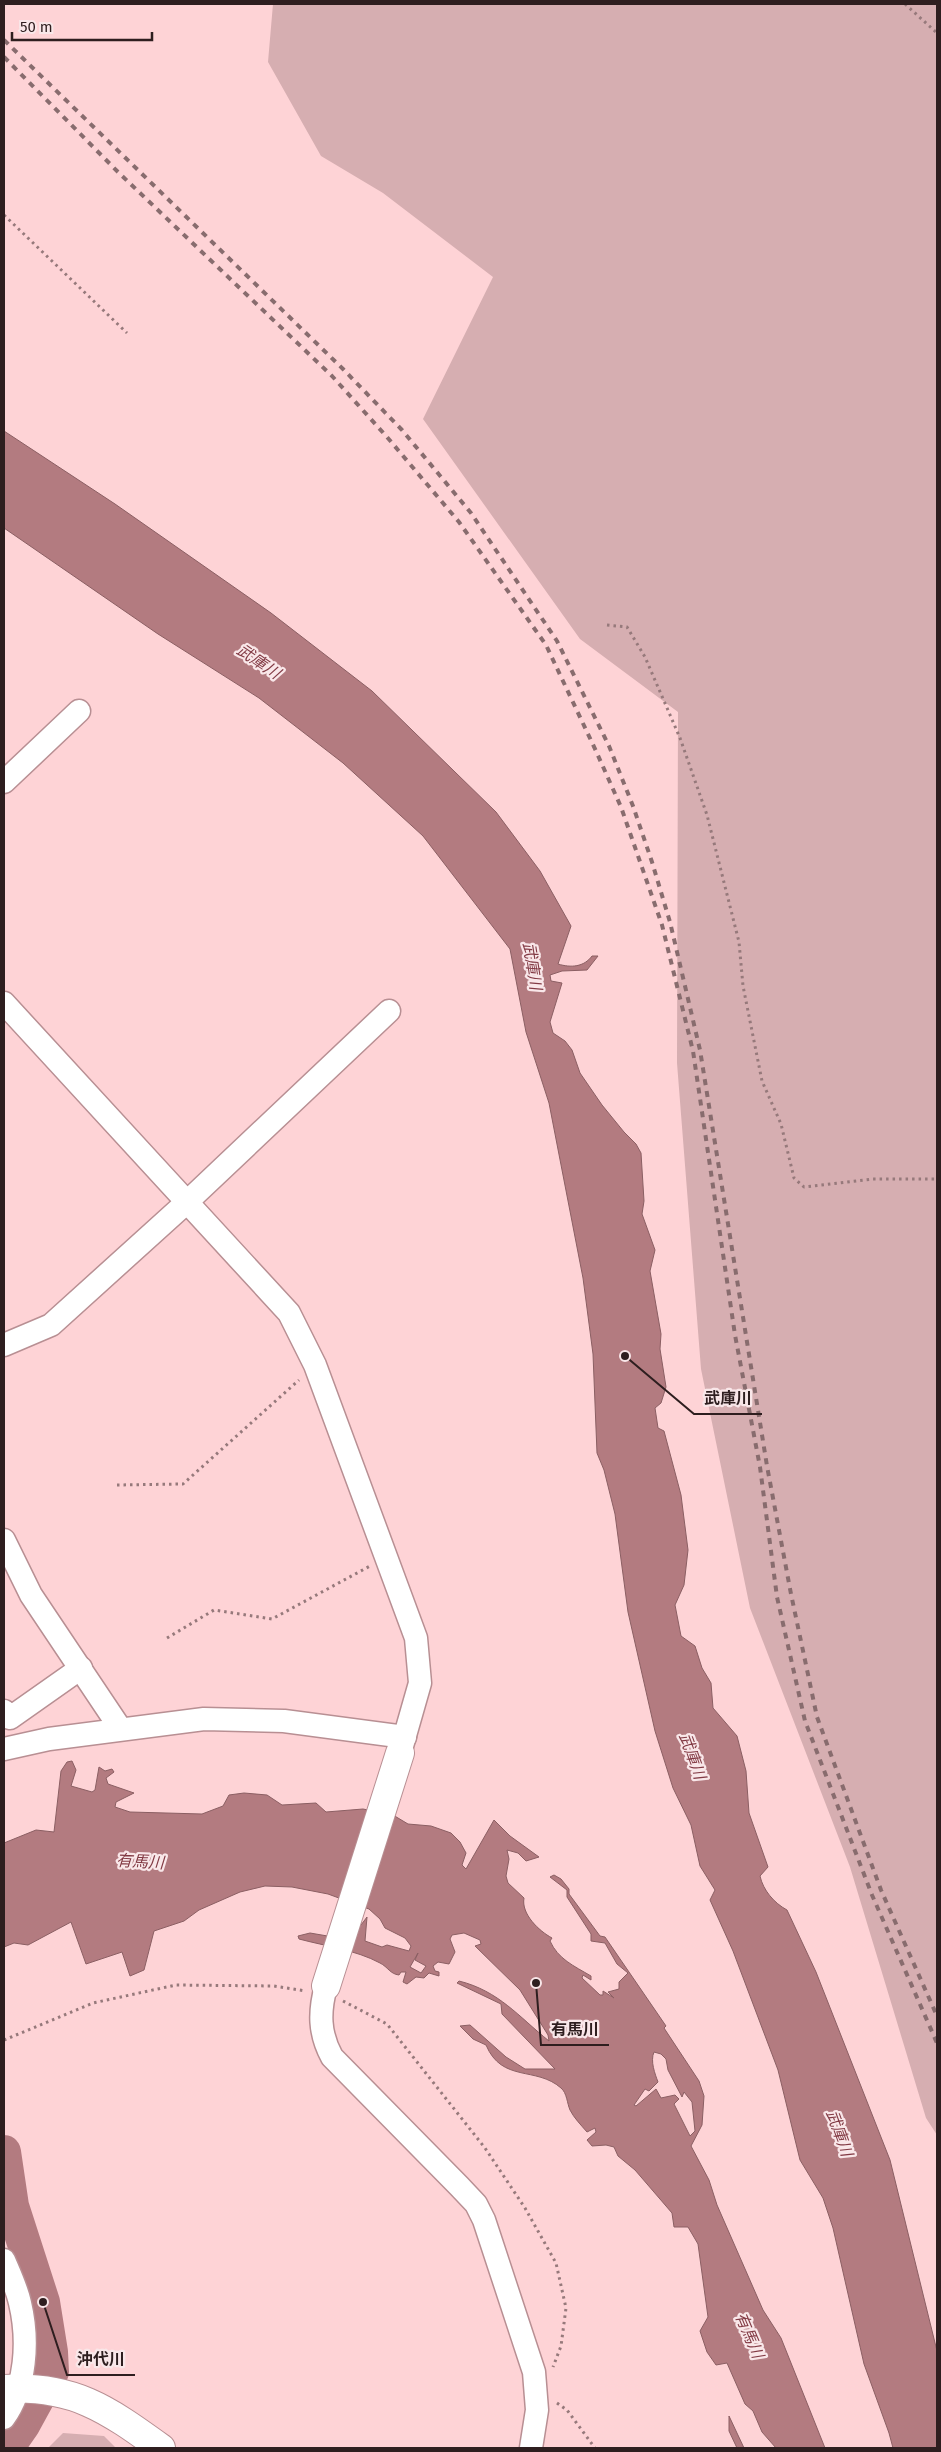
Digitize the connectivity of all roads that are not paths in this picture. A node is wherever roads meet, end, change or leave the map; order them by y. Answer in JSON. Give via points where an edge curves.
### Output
{"nodes":[{"id":1,"x":79,"y":711,"type":"dead end"},
{"id":2,"x":4,"y":782,"type":"edge"},
{"id":3,"x":4,"y":1003,"type":"edge"},
{"id":4,"x":389,"y":1011,"type":"dead end"},
{"id":5,"x":186,"y":1202,"type":"junction"},
{"id":6,"x":4,"y":1345,"type":"edge"},
{"id":7,"x":4,"y":1540,"type":"edge"},
{"id":8,"x":81,"y":1668,"type":"junction"},
{"id":9,"x":4,"y":1711,"type":"edge"},
{"id":10,"x":120,"y":1728,"type":"junction"},
{"id":11,"x":403,"y":1745,"type":"junction"},
{"id":12,"x":4,"y":1750,"type":"edge"},
{"id":13,"x":326,"y":1986,"type":"joint"},
{"id":14,"x":4,"y":2260,"type":"edge"},
{"id":15,"x":16,"y":2388,"type":"edge"},
{"id":16,"x":4,"y":2418,"type":"edge"},
{"id":17,"x":161,"y":2448,"type":"edge"},
{"id":18,"x":531,"y":2448,"type":"edge"}],
"edges":[{"from":1,"to":2,"type":"street"},
{"from":3,"to":5,"type":"street"},
{"from":4,"to":5,"type":"street"},
{"from":5,"to":6,"type":"street","via":[[51,1326]]},
{"from":5,"to":11,"type":"street","via":[[289,1314],[315,1365],[416,1638],[420,1683]]},
{"from":7,"to":8,"type":"street","via":[[31,1595]]},
{"from":8,"to":9,"type":"street","via":[[10,1718]]},
{"from":8,"to":10,"type":"street"},
{"from":10,"to":11,"type":"street","via":[[204,1719],[284,1722]]},
{"from":10,"to":12,"type":"street"},
{"from":11,"to":13,"type":"street"},
{"from":13,"to":18,"type":"street","via":[[320,2017],[325,2045],[332,2057],[476,2204],[484,2220],[526,2342],[537,2391]]},
{"from":14,"to":15,"type":"street","via":[[20,2303],[25,2346]]},
{"from":15,"to":16,"type":"street"},
{"from":15,"to":17,"type":"street","via":[[74,2396]]}]}
